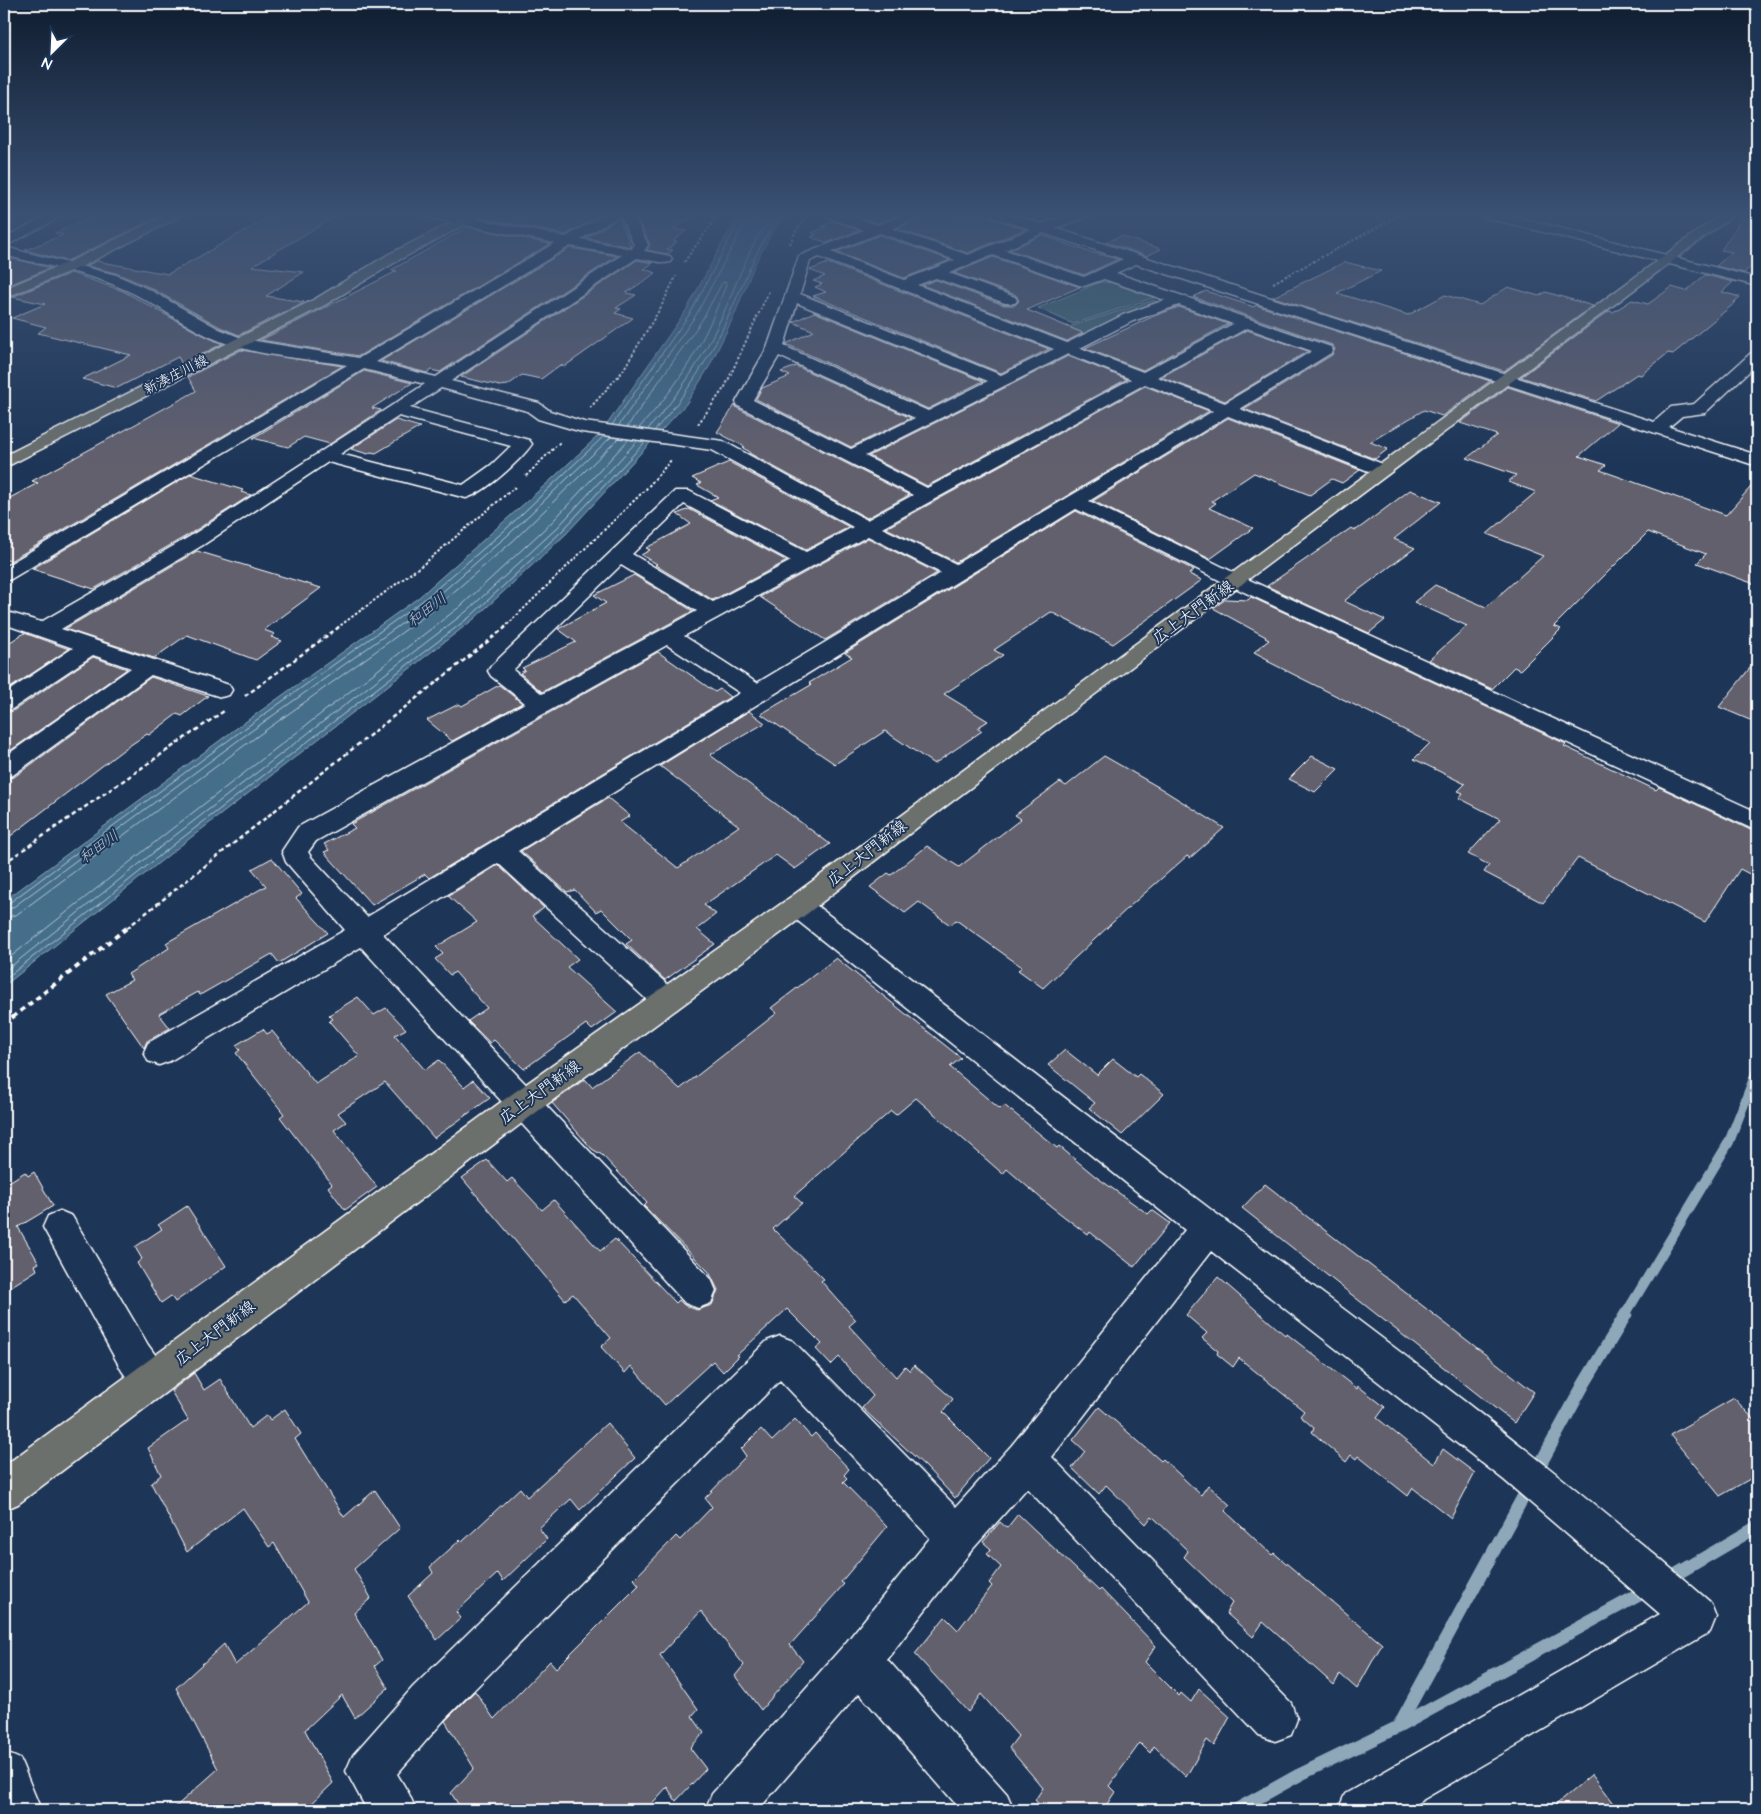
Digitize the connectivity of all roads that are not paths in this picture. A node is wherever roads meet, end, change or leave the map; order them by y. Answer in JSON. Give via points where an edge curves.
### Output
{"nodes":[{"id":1,"x":155,"y":299,"type":"edge"},
{"id":2,"x":326,"y":299,"type":"edge"},
{"id":3,"x":472,"y":299,"type":"edge"},
{"id":4,"x":567,"y":299,"type":"edge"},
{"id":5,"x":791,"y":299,"type":"edge"},
{"id":6,"x":798,"y":299,"type":"edge"},
{"id":7,"x":939,"y":299,"type":"edge"},
{"id":8,"x":1006,"y":299,"type":"edge"},
{"id":9,"x":1174,"y":299,"type":"edge"},
{"id":10,"x":1256,"y":299,"type":"edge"},
{"id":11,"x":1615,"y":299,"type":"edge"},
{"id":12,"x":1010,"y":300,"type":"dead end"},
{"id":13,"x":1178,"y":300,"type":"junction"},
{"id":14,"x":1246,"y":322,"type":"junction"},
{"id":15,"x":238,"y":343,"type":"junction"},
{"id":16,"x":775,"y":348,"type":"junction"},
{"id":17,"x":1067,"y":349,"type":"junction"},
{"id":18,"x":1757,"y":356,"type":"edge"},
{"id":19,"x":362,"y":363,"type":"junction"},
{"id":20,"x":1143,"y":378,"type":"junction"},
{"id":21,"x":1506,"y":380,"type":"junction"},
{"id":22,"x":1002,"y":382,"type":"junction"},
{"id":23,"x":436,"y":383,"type":"junction"},
{"id":24,"x":397,"y":410,"type":"junction"},
{"id":25,"x":1224,"y":410,"type":"junction"},
{"id":26,"x":927,"y":416,"type":"junction"},
{"id":27,"x":1656,"y":429,"type":"junction"},
{"id":28,"x":325,"y":456,"type":"junction"},
{"id":29,"x":852,"y":456,"type":"junction"},
{"id":30,"x":1757,"y":462,"type":"edge"},
{"id":31,"x":4,"y":463,"type":"edge"},
{"id":32,"x":1382,"y":470,"type":"junction"},
{"id":33,"x":929,"y":496,"type":"junction"},
{"id":34,"x":1076,"y":502,"type":"junction"},
{"id":35,"x":868,"y":528,"type":"junction"},
{"id":36,"x":619,"y":556,"type":"junction"},
{"id":37,"x":807,"y":561,"type":"junction"},
{"id":38,"x":955,"y":572,"type":"junction"},
{"id":39,"x":4,"y":575,"type":"edge"},
{"id":40,"x":1236,"y":581,"type":"junction"},
{"id":41,"x":714,"y":612,"type":"junction"},
{"id":42,"x":4,"y":617,"type":"edge"},
{"id":43,"x":35,"y":627,"type":"junction"},
{"id":44,"x":669,"y":636,"type":"junction"},
{"id":45,"x":4,"y":640,"type":"edge"},
{"id":46,"x":91,"y":646,"type":"junction"},
{"id":47,"x":148,"y":666,"type":"junction"},
{"id":48,"x":756,"y":693,"type":"junction"},
{"id":49,"x":224,"y":699,"type":"road end"},
{"id":50,"x":4,"y":704,"type":"edge"},
{"id":51,"x":541,"y":704,"type":"junction"},
{"id":52,"x":4,"y":769,"type":"edge"},
{"id":53,"x":1757,"y":822,"type":"edge"},
{"id":54,"x":499,"y":849,"type":"junction"},
{"id":55,"x":798,"y":906,"type":"junction"},
{"id":56,"x":364,"y":932,"type":"junction"},
{"id":57,"x":667,"y":1001,"type":"junction"},
{"id":58,"x":159,"y":1052,"type":"dead end"},
{"id":59,"x":523,"y":1104,"type":"junction"},
{"id":60,"x":60,"y":1227,"type":"dead end"},
{"id":61,"x":1208,"y":1228,"type":"junction"},
{"id":62,"x":698,"y":1291,"type":"dead end"},
{"id":63,"x":151,"y":1380,"type":"junction"},
{"id":64,"x":1026,"y":1459,"type":"junction"},
{"id":65,"x":4,"y":1490,"type":"edge"},
{"id":66,"x":957,"y":1537,"type":"junction"},
{"id":67,"x":859,"y":1660,"type":"junction"},
{"id":68,"x":1275,"y":1720,"type":"dead end"},
{"id":69,"x":4,"y":1775,"type":"edge"},
{"id":70,"x":18,"y":1810,"type":"edge"},
{"id":71,"x":393,"y":1810,"type":"edge"},
{"id":72,"x":728,"y":1810,"type":"edge"},
{"id":73,"x":991,"y":1810,"type":"edge"},
{"id":74,"x":1361,"y":1810,"type":"edge"}],
"edges":[{"from":1,"to":15,"type":"street","via":[[212,332]]},
{"from":2,"to":15,"type":"main road","name":"新湊庄川線"},
{"from":3,"to":19,"type":"street"},
{"from":4,"to":23,"type":"street"},
{"from":5,"to":16,"type":"street"},
{"from":6,"to":22,"type":"street"},
{"from":7,"to":17,"type":"street"},
{"from":8,"to":12,"type":"street"},
{"from":9,"to":13,"type":"street"},
{"from":10,"to":21,"type":"street"},
{"from":11,"to":21,"type":"main road","name":"広上大門新線"},
{"from":13,"to":14,"type":"street"},
{"from":13,"to":17,"type":"street","via":[[1128,318]]},
{"from":14,"to":20,"type":"street"},
{"from":14,"to":25,"type":"street","via":[[1326,350]]},
{"from":15,"to":19,"type":"street"},
{"from":15,"to":31,"type":"main road","name":"新湊庄川線"},
{"from":16,"to":26,"type":"street"},
{"from":16,"to":29,"type":"street","via":[[744,402]]},
{"from":17,"to":20,"type":"street"},
{"from":17,"to":22,"type":"street"},
{"from":18,"to":27,"type":"street","via":[[1699,409],[1677,411]]},
{"from":19,"to":23,"type":"street"},
{"from":19,"to":39,"type":"street"},
{"from":20,"to":25,"type":"street"},
{"from":20,"to":33,"type":"street"},
{"from":21,"to":27,"type":"street"},
{"from":21,"to":32,"type":"main road","name":"広上大門新線"},
{"from":22,"to":26,"type":"street"},
{"from":23,"to":24,"type":"street"},
{"from":23,"to":35,"type":"street","via":[[533,406],[544,415],[578,426],[717,445]]},
{"from":24,"to":28,"type":"street"},
{"from":24,"to":28,"type":"street","via":[[523,444],[466,492]]},
{"from":25,"to":32,"type":"street"},
{"from":25,"to":34,"type":"street"},
{"from":26,"to":29,"type":"street"},
{"from":27,"to":30,"type":"street"},
{"from":28,"to":43,"type":"street","via":[[196,541]]},
{"from":29,"to":33,"type":"street"},
{"from":32,"to":40,"type":"main road","name":"広上大門新線"},
{"from":33,"to":35,"type":"street"},
{"from":34,"to":38,"type":"street"},
{"from":34,"to":40,"type":"street"},
{"from":35,"to":37,"type":"street"},
{"from":35,"to":38,"type":"street"},
{"from":36,"to":37,"type":"street","via":[[682,495]]},
{"from":36,"to":41,"type":"street"},
{"from":36,"to":51,"type":"street","via":[[499,671]]},
{"from":37,"to":41,"type":"street"},
{"from":38,"to":48,"type":"street"},
{"from":40,"to":53,"type":"street"},
{"from":40,"to":55,"type":"main road","name":"広上大門新線"},
{"from":41,"to":44,"type":"street"},
{"from":42,"to":43,"type":"street"},
{"from":43,"to":45,"type":"street"},
{"from":43,"to":46,"type":"street"},
{"from":44,"to":48,"type":"street"},
{"from":44,"to":51,"type":"street"},
{"from":46,"to":47,"type":"street"},
{"from":46,"to":50,"type":"street"},
{"from":47,"to":49,"type":"street"},
{"from":47,"to":52,"type":"street"},
{"from":48,"to":54,"type":"street"},
{"from":51,"to":56,"type":"street","via":[[307,834],[295,851],[299,862]]},
{"from":54,"to":56,"type":"street"},
{"from":54,"to":57,"type":"street"},
{"from":55,"to":57,"type":"main road","name":"広上大門新線"},
{"from":55,"to":61,"type":"street"},
{"from":56,"to":58,"type":"street"},
{"from":56,"to":59,"type":"street"},
{"from":57,"to":59,"type":"main road","name":"広上大門新線"},
{"from":59,"to":62,"type":"street"},
{"from":59,"to":63,"type":"main road","name":"広上大門新線"},
{"from":60,"to":63,"type":"street","via":[[135,1358]]},
{"from":61,"to":64,"type":"street"},
{"from":61,"to":74,"type":"street","via":[[1428,1395],[1695,1617]]},
{"from":63,"to":65,"type":"main road","name":"広上大門新線"},
{"from":64,"to":66,"type":"street"},
{"from":64,"to":68,"type":"street"},
{"from":66,"to":67,"type":"street"},
{"from":66,"to":71,"type":"street","via":[[780,1354],[429,1703],[369,1771]]},
{"from":67,"to":72,"type":"street"},
{"from":67,"to":73,"type":"street"},
{"from":69,"to":70,"type":"street"}]}
